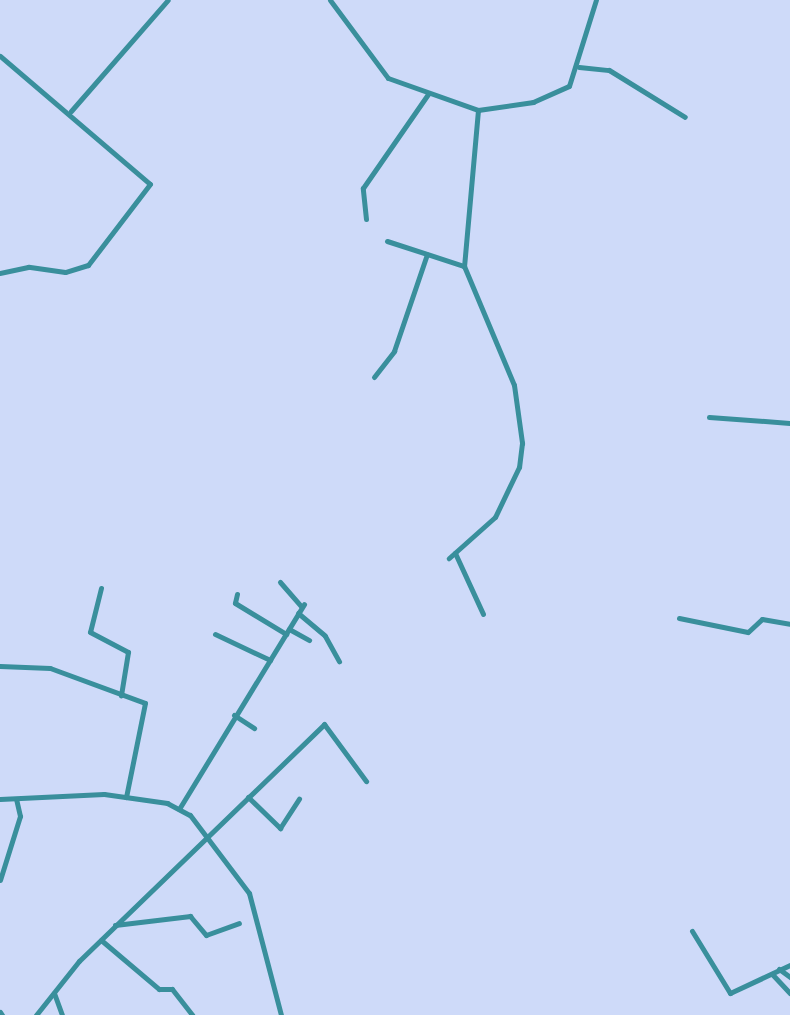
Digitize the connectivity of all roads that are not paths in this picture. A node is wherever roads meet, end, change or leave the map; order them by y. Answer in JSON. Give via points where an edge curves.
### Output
{"nodes":[{"id":1,"x":168,"y":0,"type":"edge"},
{"id":2,"x":330,"y":0,"type":"edge"},
{"id":3,"x":596,"y":0,"type":"edge"},
{"id":4,"x":0,"y":55,"type":"edge"},
{"id":5,"x":579,"y":67,"type":"junction"},
{"id":6,"x":428,"y":94,"type":"junction"},
{"id":7,"x":478,"y":110,"type":"junction"},
{"id":8,"x":71,"y":111,"type":"junction"},
{"id":9,"x":685,"y":117,"type":"dead end"},
{"id":10,"x":366,"y":219,"type":"dead end"},
{"id":11,"x":387,"y":241,"type":"dead end"},
{"id":12,"x":427,"y":254,"type":"junction"},
{"id":13,"x":464,"y":266,"type":"junction"},
{"id":14,"x":0,"y":273,"type":"edge"},
{"id":15,"x":374,"y":377,"type":"dead end"},
{"id":16,"x":709,"y":417,"type":"dead end"},
{"id":17,"x":790,"y":423,"type":"edge"},
{"id":18,"x":455,"y":553,"type":"junction"},
{"id":19,"x":449,"y":558,"type":"dead end"},
{"id":20,"x":280,"y":582,"type":"dead end"},
{"id":21,"x":101,"y":588,"type":"dead end"},
{"id":22,"x":237,"y":594,"type":"dead end"},
{"id":23,"x":301,"y":608,"type":"junction"},
{"id":24,"x":483,"y":614,"type":"dead end"},
{"id":25,"x":679,"y":618,"type":"dead end"},
{"id":26,"x":790,"y":624,"type":"edge"},
{"id":27,"x":288,"y":631,"type":"junction"},
{"id":28,"x":215,"y":635,"type":"dead end"},
{"id":29,"x":309,"y":640,"type":"dead end"},
{"id":30,"x":270,"y":660,"type":"junction"},
{"id":31,"x":339,"y":661,"type":"dead end"},
{"id":32,"x":0,"y":666,"type":"edge"},
{"id":33,"x":121,"y":695,"type":"junction"},
{"id":34,"x":234,"y":715,"type":"junction"},
{"id":35,"x":254,"y":728,"type":"dead end"},
{"id":36,"x":366,"y":781,"type":"dead end"},
{"id":37,"x":126,"y":797,"type":"junction"},
{"id":38,"x":248,"y":797,"type":"junction"},
{"id":39,"x":0,"y":799,"type":"edge"},
{"id":40,"x":16,"y":799,"type":"junction"},
{"id":41,"x":299,"y":799,"type":"dead end"},
{"id":42,"x":179,"y":809,"type":"junction"},
{"id":43,"x":209,"y":838,"type":"junction"},
{"id":44,"x":0,"y":880,"type":"edge"},
{"id":45,"x":239,"y":923,"type":"dead end"},
{"id":46,"x":115,"y":925,"type":"junction"},
{"id":47,"x":692,"y":931,"type":"dead end"},
{"id":48,"x":102,"y":940,"type":"junction"},
{"id":49,"x":790,"y":965,"type":"edge"},
{"id":50,"x":779,"y":969,"type":"junction"},
{"id":51,"x":772,"y":974,"type":"junction"},
{"id":52,"x":790,"y":977,"type":"edge"},
{"id":53,"x":54,"y":993,"type":"junction"},
{"id":54,"x":790,"y":993,"type":"edge"},
{"id":55,"x":36,"y":1015,"type":"edge"},
{"id":56,"x":62,"y":1015,"type":"edge"},
{"id":57,"x":192,"y":1015,"type":"edge"},
{"id":58,"x":281,"y":1015,"type":"edge"}],
"edges":[{"from":1,"to":8,"type":"street"},
{"from":2,"to":6,"type":"street","via":[[388,78]]},
{"from":3,"to":5,"type":"street"},
{"from":4,"to":8,"type":"street"},
{"from":5,"to":7,"type":"street","via":[[560,90]]},
{"from":5,"to":9,"type":"street","via":[[609,70]]},
{"from":6,"to":7,"type":"street"},
{"from":6,"to":10,"type":"street","via":[[363,188]]},
{"from":7,"to":13,"type":"street"},
{"from":8,"to":14,"type":"street","via":[[150,181],[149,188],[88,265],[65,272],[28,267]]},
{"from":11,"to":12,"type":"street"},
{"from":12,"to":13,"type":"street"},
{"from":12,"to":15,"type":"street","via":[[394,351]]},
{"from":13,"to":18,"type":"street","via":[[514,385],[522,443],[519,467],[495,517]]},
{"from":16,"to":17,"type":"street"},
{"from":18,"to":19,"type":"street"},
{"from":18,"to":24,"type":"street"},
{"from":20,"to":23,"type":"street"},
{"from":21,"to":33,"type":"street","via":[[90,632],[128,652]]},
{"from":22,"to":27,"type":"street","via":[[235,603]]},
{"from":23,"to":27,"type":"street"},
{"from":23,"to":31,"type":"street"},
{"from":25,"to":26,"type":"street","via":[[748,632],[762,619]]},
{"from":27,"to":29,"type":"street"},
{"from":27,"to":30,"type":"street"},
{"from":28,"to":30,"type":"street"},
{"from":30,"to":34,"type":"street"},
{"from":32,"to":33,"type":"street","via":[[50,668]]},
{"from":33,"to":37,"type":"street","via":[[148,707]]},
{"from":34,"to":35,"type":"street"},
{"from":34,"to":42,"type":"street"},
{"from":36,"to":38,"type":"street","via":[[324,724]]},
{"from":37,"to":40,"type":"street"},
{"from":37,"to":42,"type":"street"},
{"from":38,"to":41,"type":"street","via":[[280,828]]},
{"from":38,"to":43,"type":"street"},
{"from":39,"to":40,"type":"street"},
{"from":40,"to":44,"type":"street","via":[[20,817]]},
{"from":42,"to":43,"type":"street"},
{"from":43,"to":46,"type":"street"},
{"from":43,"to":58,"type":"street","via":[[249,893]]},
{"from":45,"to":46,"type":"street","via":[[216,934],[201,933],[190,916]]},
{"from":46,"to":48,"type":"street"},
{"from":47,"to":51,"type":"street","via":[[730,993]]},
{"from":48,"to":53,"type":"street"},
{"from":48,"to":57,"type":"street","via":[[159,989],[172,989]]},
{"from":49,"to":50,"type":"street"},
{"from":50,"to":51,"type":"street"},
{"from":50,"to":52,"type":"street"},
{"from":51,"to":54,"type":"street"},
{"from":53,"to":55,"type":"street"},
{"from":53,"to":56,"type":"street"}]}
